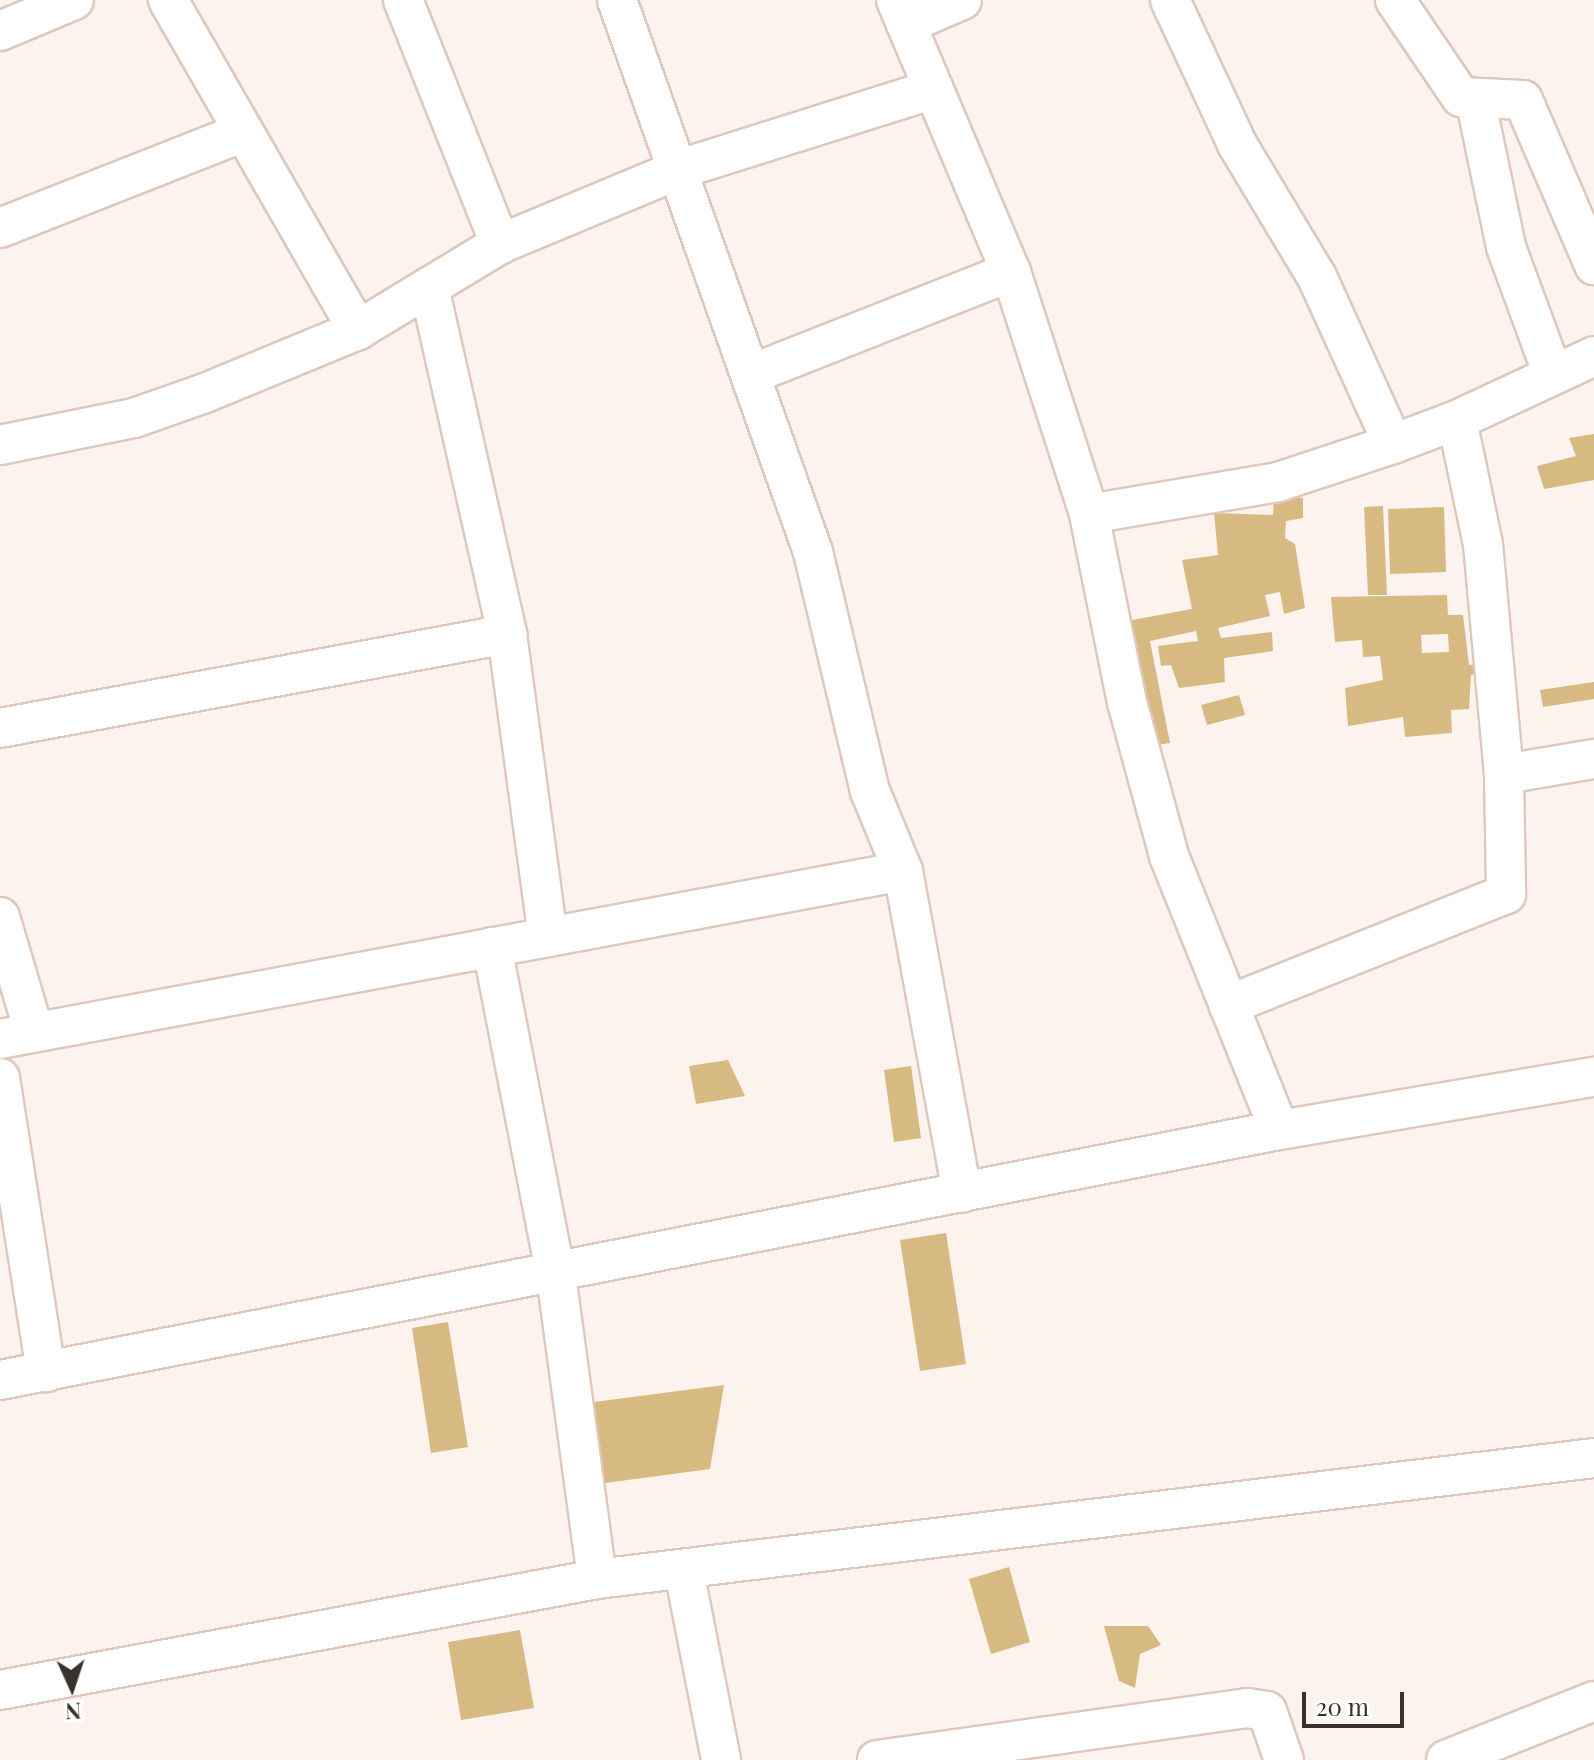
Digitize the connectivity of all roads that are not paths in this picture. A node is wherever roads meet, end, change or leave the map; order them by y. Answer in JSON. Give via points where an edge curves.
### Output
{"nodes":[{"id":1,"x":74,"y":0,"type":"edge"},
{"id":2,"x":168,"y":0,"type":"edge"},
{"id":3,"x":403,"y":0,"type":"edge"},
{"id":4,"x":617,"y":0,"type":"edge"},
{"id":5,"x":962,"y":0,"type":"edge"},
{"id":6,"x":1170,"y":0,"type":"edge"},
{"id":7,"x":1395,"y":0,"type":"edge"},
{"id":8,"x":901,"y":12,"type":"edge"},
{"id":9,"x":0,"y":31,"type":"edge"},
{"id":10,"x":934,"y":89,"type":"junction"},
{"id":11,"x":1476,"y":103,"type":"junction"},
{"id":12,"x":244,"y":132,"type":"junction"},
{"id":13,"x":680,"y":169,"type":"junction"},
{"id":14,"x":0,"y":228,"type":"edge"},
{"id":15,"x":500,"y":244,"type":"junction"},
{"id":16,"x":1594,"y":265,"type":"edge"},
{"id":17,"x":1011,"y":272,"type":"junction"},
{"id":18,"x":429,"y":287,"type":"junction"},
{"id":19,"x":358,"y":330,"type":"junction"},
{"id":20,"x":1594,"y":356,"type":"edge"},
{"id":21,"x":754,"y":373,"type":"junction"},
{"id":22,"x":1553,"y":375,"type":"junction"},
{"id":23,"x":1457,"y":420,"type":"junction"},
{"id":24,"x":1393,"y":444,"type":"junction"},
{"id":25,"x":0,"y":445,"type":"edge"},
{"id":26,"x":1089,"y":514,"type":"junction"},
{"id":27,"x":507,"y":634,"type":"junction"},
{"id":28,"x":0,"y":728,"type":"edge"},
{"id":29,"x":1594,"y":759,"type":"edge"},
{"id":30,"x":1504,"y":774,"type":"junction"},
{"id":31,"x":903,"y":871,"type":"junction"},
{"id":32,"x":0,"y":917,"type":"edge"},
{"id":33,"x":548,"y":937,"type":"junction"},
{"id":34,"x":492,"y":947,"type":"junction"},
{"id":35,"x":1228,"y":1005,"type":"junction"},
{"id":36,"x":17,"y":1036,"type":"edge"},
{"id":37,"x":1594,"y":1077,"type":"edge"},
{"id":38,"x":0,"y":1078,"type":"edge"},
{"id":39,"x":1279,"y":1130,"type":"junction"},
{"id":40,"x":962,"y":1193,"type":"junction"},
{"id":41,"x":556,"y":1275,"type":"junction"},
{"id":42,"x":46,"y":1372,"type":"junction"},
{"id":43,"x":0,"y":1380,"type":"edge"},
{"id":44,"x":1594,"y":1458,"type":"edge"},
{"id":45,"x":684,"y":1571,"type":"junction"},
{"id":46,"x":597,"y":1579,"type":"junction"},
{"id":47,"x":0,"y":1690,"type":"edge"},
{"id":48,"x":1594,"y":1701,"type":"edge"},
{"id":49,"x":721,"y":1760,"type":"edge"},
{"id":50,"x":877,"y":1760,"type":"edge"},
{"id":51,"x":1284,"y":1760,"type":"edge"},
{"id":52,"x":1446,"y":1760,"type":"edge"}],
"edges":[{"from":1,"to":9,"type":"street"},
{"from":2,"to":12,"type":"street"},
{"from":3,"to":15,"type":"street"},
{"from":4,"to":13,"type":"street"},
{"from":5,"to":8,"type":"street"},
{"from":6,"to":24,"type":"street","via":[[1237,144],[1317,277]]},
{"from":7,"to":11,"type":"street","via":[[1461,97]]},
{"from":8,"to":10,"type":"street"},
{"from":10,"to":13,"type":"street"},
{"from":10,"to":17,"type":"street"},
{"from":11,"to":16,"type":"street","via":[[1523,100]]},
{"from":11,"to":22,"type":"street","via":[[1506,247]]},
{"from":12,"to":14,"type":"street"},
{"from":12,"to":19,"type":"street"},
{"from":13,"to":15,"type":"street"},
{"from":13,"to":21,"type":"street"},
{"from":15,"to":18,"type":"street"},
{"from":17,"to":21,"type":"street"},
{"from":17,"to":26,"type":"street"},
{"from":18,"to":19,"type":"street"},
{"from":18,"to":27,"type":"street"},
{"from":19,"to":25,"type":"street","via":[[134,418]]},
{"from":20,"to":22,"type":"street"},
{"from":21,"to":31,"type":"street","via":[[813,552],[870,791]]},
{"from":22,"to":23,"type":"street"},
{"from":23,"to":24,"type":"street"},
{"from":23,"to":30,"type":"street","via":[[1483,544]]},
{"from":24,"to":26,"type":"street","via":[[1278,482]]},
{"from":26,"to":35,"type":"street","via":[[1127,702],[1169,856]]},
{"from":27,"to":28,"type":"street"},
{"from":27,"to":33,"type":"street"},
{"from":29,"to":30,"type":"street"},
{"from":30,"to":35,"type":"street","via":[[1506,894]]},
{"from":31,"to":33,"type":"street"},
{"from":31,"to":40,"type":"street"},
{"from":32,"to":36,"type":"street"},
{"from":33,"to":34,"type":"street"},
{"from":34,"to":36,"type":"street"},
{"from":34,"to":41,"type":"street"},
{"from":35,"to":39,"type":"street"},
{"from":37,"to":39,"type":"street"},
{"from":38,"to":42,"type":"street"},
{"from":39,"to":40,"type":"street"},
{"from":40,"to":41,"type":"street"},
{"from":41,"to":42,"type":"street"},
{"from":41,"to":46,"type":"street"},
{"from":42,"to":43,"type":"street"},
{"from":44,"to":45,"type":"street"},
{"from":45,"to":46,"type":"street"},
{"from":45,"to":49,"type":"street"},
{"from":46,"to":47,"type":"street"},
{"from":48,"to":52,"type":"street"},
{"from":50,"to":51,"type":"street","via":[[1247,1708],[1267,1711]]}]}
